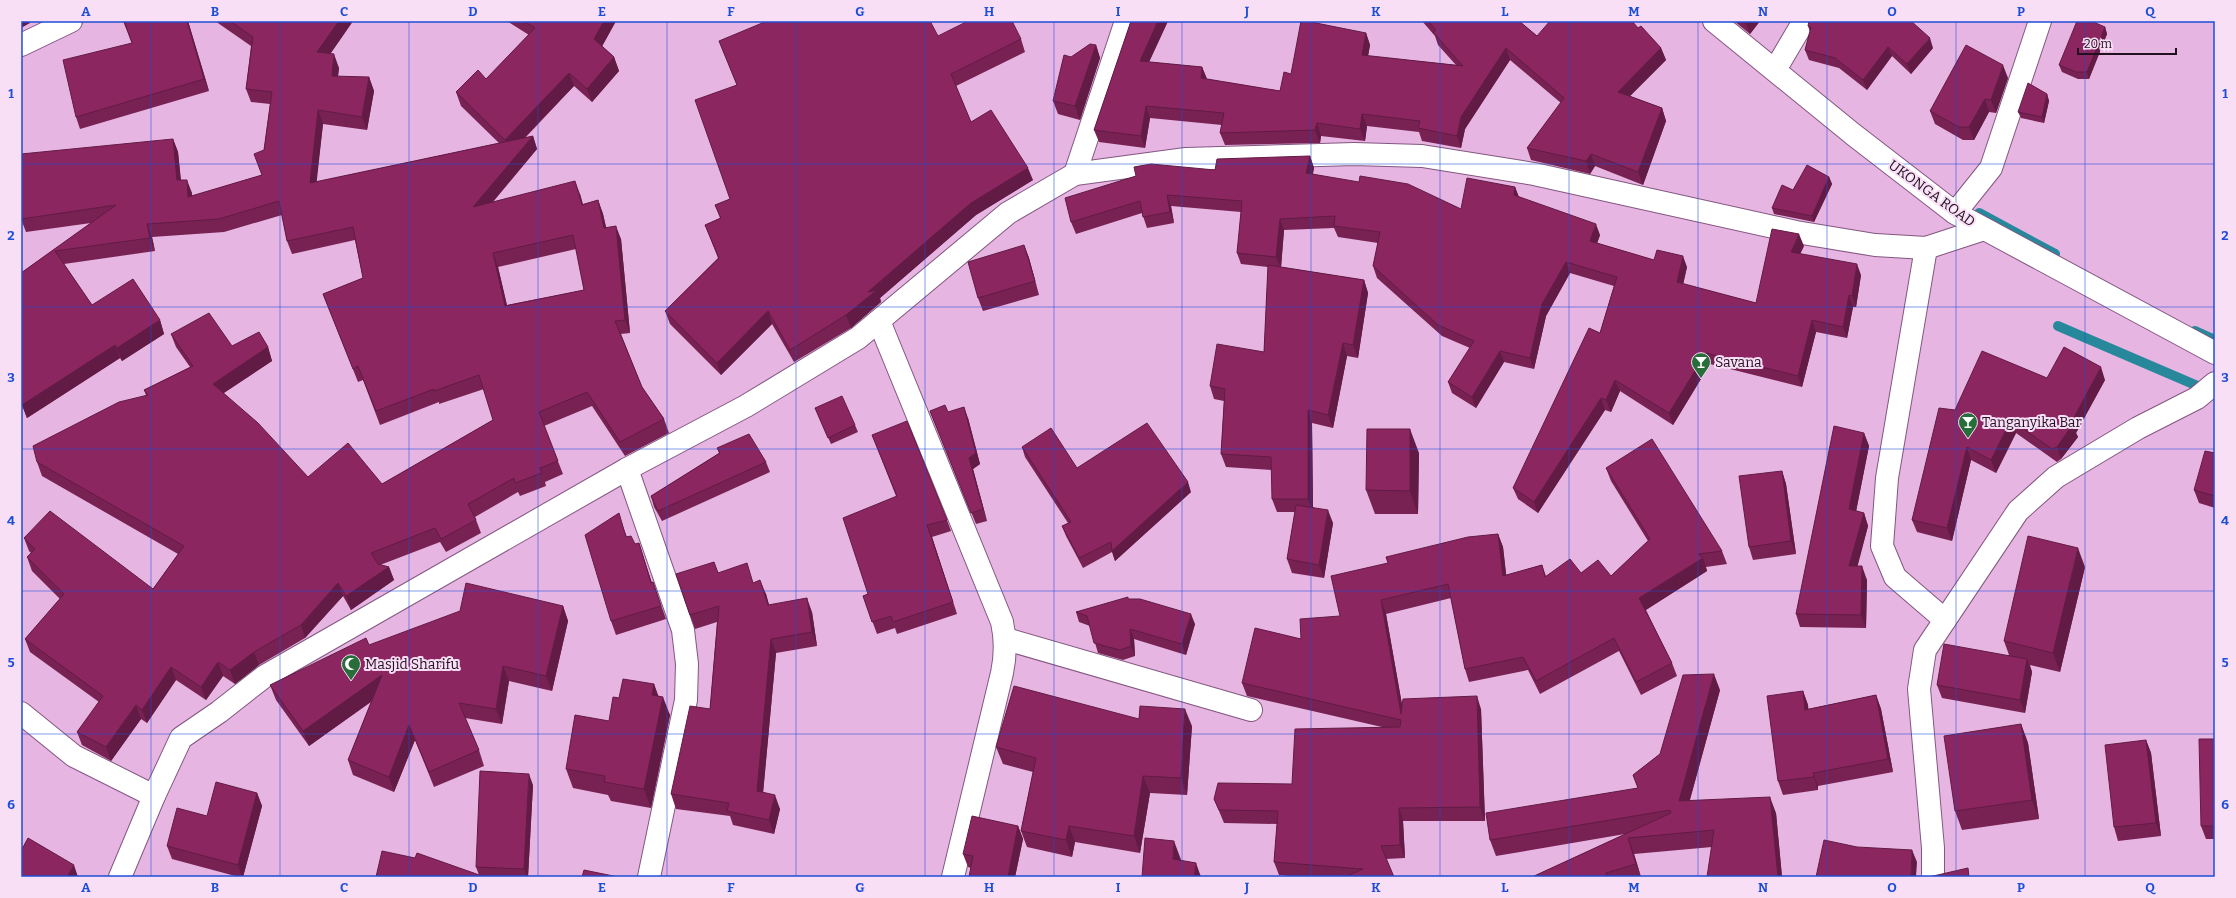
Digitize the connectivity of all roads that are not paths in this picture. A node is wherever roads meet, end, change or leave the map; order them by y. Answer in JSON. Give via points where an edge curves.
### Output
{"nodes":[{"id":1,"x":71,"y":21,"type":"edge"},
{"id":2,"x":1126,"y":21,"type":"edge"},
{"id":3,"x":1714,"y":21,"type":"edge"},
{"id":4,"x":1804,"y":21,"type":"edge"},
{"id":5,"x":2040,"y":21,"type":"edge"},
{"id":6,"x":21,"y":45,"type":"edge"},
{"id":7,"x":1775,"y":70,"type":"junction"},
{"id":8,"x":1074,"y":174,"type":"junction"},
{"id":9,"x":1955,"y":212,"type":"junction"},
{"id":10,"x":1984,"y":229,"type":"junction"},
{"id":11,"x":1926,"y":248,"type":"junction"},
{"id":12,"x":879,"y":321,"type":"junction"},
{"id":13,"x":2215,"y":353,"type":"edge"},
{"id":14,"x":2215,"y":384,"type":"edge"},
{"id":15,"x":627,"y":469,"type":"junction"},
{"id":16,"x":1945,"y":620,"type":"junction"},
{"id":17,"x":1006,"y":639,"type":"junction"},
{"id":18,"x":1251,"y":710,"type":"dead end"},
{"id":19,"x":21,"y":713,"type":"edge"},
{"id":20,"x":154,"y":796,"type":"junction"},
{"id":21,"x":120,"y":877,"type":"edge"},
{"id":22,"x":649,"y":877,"type":"edge"},
{"id":23,"x":953,"y":877,"type":"edge"},
{"id":24,"x":1933,"y":877,"type":"edge"}],
"edges":[{"from":1,"to":6,"type":"street"},
{"from":2,"to":8,"type":"street"},
{"from":3,"to":7,"type":"street","name":"UKONGA ROAD"},
{"from":4,"to":7,"type":"street"},
{"from":5,"to":9,"type":"street","via":[[1991,168]]},
{"from":7,"to":9,"type":"street","name":"UKONGA ROAD","via":[[1854,135]]},
{"from":8,"to":11,"type":"street","via":[[1186,158],[1354,154],[1422,156],[1534,174],[1796,232],[1875,245]]},
{"from":8,"to":12,"type":"street","via":[[1008,213]]},
{"from":9,"to":10,"type":"street","name":"UKONGA ROAD"},
{"from":10,"to":11,"type":"street"},
{"from":10,"to":13,"type":"street","name":"UKONGA ROAD"},
{"from":11,"to":16,"type":"street","via":[[1887,478],[1882,546],[1895,577]]},
{"from":12,"to":15,"type":"street","via":[[858,338],[746,406]]},
{"from":12,"to":17,"type":"street","via":[[1002,622]]},
{"from":14,"to":16,"type":"street","via":[[2196,398],[2138,428],[2056,477],[2018,511]]},
{"from":15,"to":20,"type":"street","via":[[265,676],[182,738]]},
{"from":15,"to":22,"type":"street","via":[[683,630],[688,664],[686,700]]},
{"from":16,"to":24,"type":"street","via":[[1926,650],[1919,689],[1933,848]]},
{"from":17,"to":18,"type":"street"},
{"from":17,"to":23,"type":"street","via":[[1002,673]]},
{"from":19,"to":20,"type":"street","via":[[74,756]]},
{"from":20,"to":21,"type":"street"}]}
